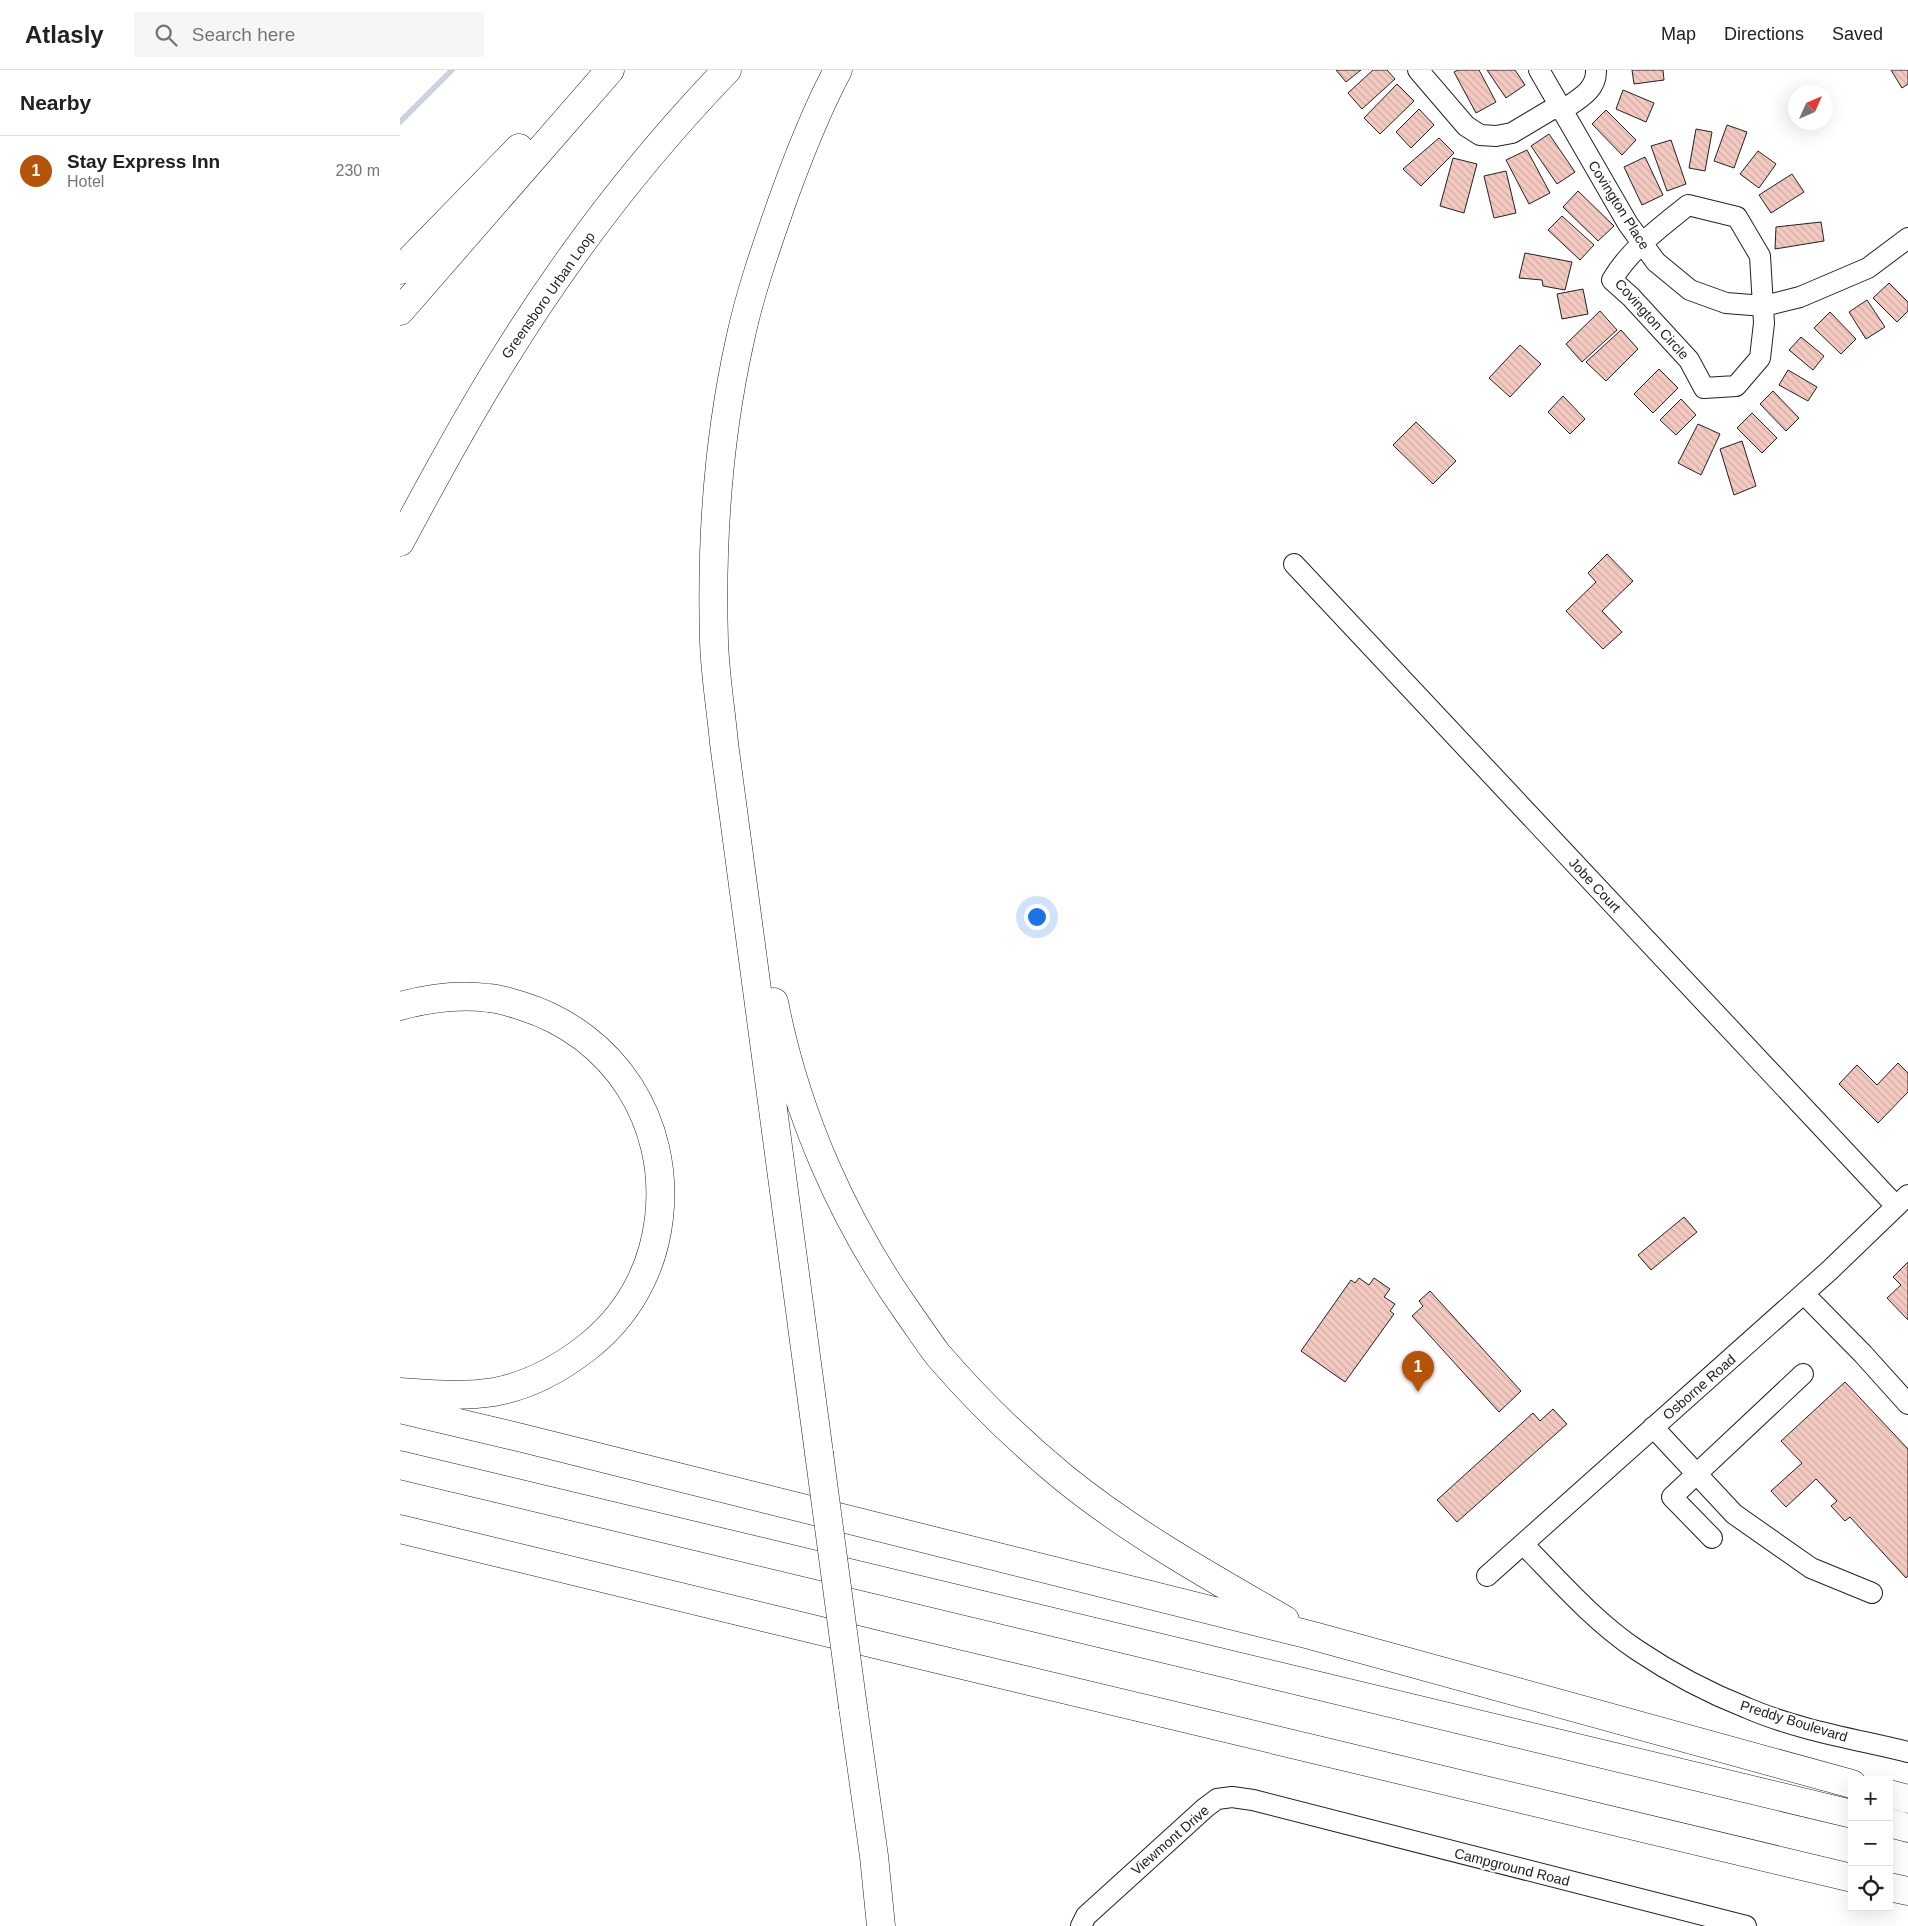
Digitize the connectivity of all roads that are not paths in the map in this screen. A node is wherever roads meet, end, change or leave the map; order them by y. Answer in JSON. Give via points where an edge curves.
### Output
{"nodes":[{"id":1,"x":610,"y":70,"type":"edge"},
{"id":2,"x":727,"y":70,"type":"edge"},
{"id":3,"x":838,"y":70,"type":"edge"},
{"id":4,"x":1418,"y":70,"type":"edge"},
{"id":5,"x":1539,"y":70,"type":"edge"},
{"id":6,"x":1596,"y":70,"type":"edge"},
{"id":7,"x":1560,"y":108,"type":"junction"},
{"id":8,"x":1908,"y":238,"type":"edge"},
{"id":9,"x":1642,"y":243,"type":"junction"},
{"id":10,"x":400,"y":270,"type":"edge"},
{"id":11,"x":1764,"y":306,"type":"junction"},
{"id":12,"x":400,"y":311,"type":"edge"},
{"id":13,"x":400,"y":542,"type":"edge"},
{"id":14,"x":1294,"y":564,"type":"dead end"},
{"id":15,"x":744,"y":901,"type":"junction"},
{"id":16,"x":400,"y":1006,"type":"edge"},
{"id":17,"x":1902,"y":1201,"type":"edge"},
{"id":18,"x":1804,"y":1294,"type":"junction"},
{"id":19,"x":1803,"y":1374,"type":"dead end"},
{"id":20,"x":400,"y":1392,"type":"edge"},
{"id":21,"x":1908,"y":1404,"type":"edge"},
{"id":22,"x":400,"y":1409,"type":"edge"},
{"id":23,"x":1653,"y":1427,"type":"junction"},
{"id":24,"x":400,"y":1465,"type":"edge"},
{"id":25,"x":1696,"y":1474,"type":"junction"},
{"id":26,"x":400,"y":1529,"type":"edge"},
{"id":27,"x":1712,"y":1538,"type":"dead end"},
{"id":28,"x":1524,"y":1545,"type":"junction"},
{"id":29,"x":1487,"y":1576,"type":"dead end"},
{"id":30,"x":1872,"y":1593,"type":"dead end"},
{"id":31,"x":1310,"y":1635,"type":"junction"},
{"id":32,"x":1908,"y":1752,"type":"edge"},
{"id":33,"x":1848,"y":1783,"type":"edge"},
{"id":34,"x":1893,"y":1795,"type":"edge"},
{"id":35,"x":1908,"y":1799,"type":"edge"},
{"id":36,"x":1279,"y":1807,"type":"joint"},
{"id":37,"x":1848,"y":1813,"type":"edge"},
{"id":38,"x":1893,"y":1824,"type":"edge"},
{"id":39,"x":1908,"y":1828,"type":"edge"},
{"id":40,"x":1848,"y":1877,"type":"edge"},
{"id":41,"x":1893,"y":1888,"type":"edge"},
{"id":42,"x":1908,"y":1892,"type":"edge"},
{"id":43,"x":881,"y":1926,"type":"edge"},
{"id":44,"x":1081,"y":1926,"type":"edge"},
{"id":45,"x":1746,"y":1926,"type":"edge"}],
"edges":[{"from":1,"to":10,"type":"highway","via":[[525,143]]},
{"from":1,"to":12,"type":"highway"},
{"from":2,"to":13,"type":"highway","name":"Greensboro Urban Loop","via":[[634,176],[563,270],[503,360]]},
{"from":3,"to":15,"type":"highway","via":[[799,155],[765,250],[740,339],[723,440],[716,509],[714,643]]},
{"from":4,"to":7,"type":"street","via":[[1466,126],[1480,135],[1512,133]]},
{"from":5,"to":7,"type":"street","name":"Covington Place"},
{"from":6,"to":7,"type":"street","via":[[1596,81],[1587,93]]},
{"from":7,"to":9,"type":"street","name":"Covington Place"},
{"from":8,"to":11,"type":"street","name":"Covington Place","via":[[1868,268],[1800,297]]},
{"from":9,"to":11,"type":"street","name":"Covington Place","via":[[1656,262],[1690,290],[1726,303]]},
{"from":9,"to":11,"type":"street","name":"Covington Circle","via":[[1688,204],[1737,217],[1760,256]]},
{"from":9,"to":11,"type":"street","name":"Covington Circle","via":[[1621,264],[1612,280],[1690,360],[1704,388],[1736,386],[1760,358]]},
{"from":14,"to":17,"type":"street","name":"Jobe Court"},
{"from":15,"to":31,"type":"highway","via":[[764,954],[792,1078],[816,1144],[846,1214],[885,1281],[938,1354],[992,1414],[1064,1478],[1150,1540]]},
{"from":15,"to":43,"type":"highway","bridge":true},
{"from":16,"to":20,"type":"highway","via":[[448,997],[491,998],[548,1015],[579,1034],[609,1060],[647,1118],[660,1167],[661,1199],[653,1252],[638,1288],[612,1325],[573,1358],[523,1384],[494,1392]]},
{"from":17,"to":18,"type":"street","name":"Osborne Road"},
{"from":18,"to":21,"type":"street"},
{"from":18,"to":23,"type":"street","name":"Osborne Road"},
{"from":19,"to":25,"type":"street"},
{"from":22,"to":31,"type":"highway"},
{"from":23,"to":25,"type":"street"},
{"from":23,"to":28,"type":"street","name":"Osborne Road"},
{"from":24,"to":37,"type":"highway"},
{"from":25,"to":27,"type":"street","via":[[1672,1497]]},
{"from":25,"to":30,"type":"street","via":[[1734,1514],[1812,1568]]},
{"from":26,"to":40,"type":"highway"},
{"from":28,"to":29,"type":"street","name":"Osborne Road"},
{"from":28,"to":32,"type":"street","name":"Preddy Boulevard","via":[[1601,1622],[1636,1650],[1686,1680],[1749,1709]]},
{"from":31,"to":33,"type":"highway"},
{"from":34,"to":35,"type":"highway"},
{"from":36,"to":44,"type":"street","name":"Viewmont Drive","via":[[1232,1797],[1218,1800],[1189,1820],[1086,1916]]},
{"from":36,"to":45,"type":"street","name":"Campground Road"},
{"from":38,"to":39,"type":"highway"},
{"from":41,"to":42,"type":"highway"}]}
